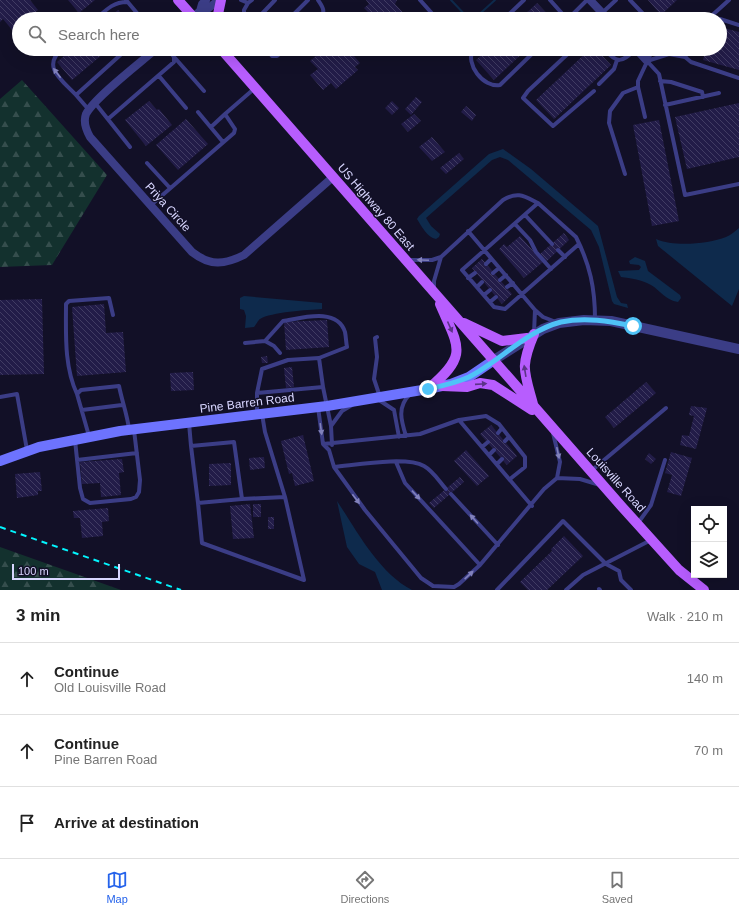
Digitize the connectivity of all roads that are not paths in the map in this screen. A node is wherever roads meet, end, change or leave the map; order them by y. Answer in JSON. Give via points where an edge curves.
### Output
{"nodes":[{"id":1,"x":178,"y":0,"type":"edge"},
{"id":2,"x":206,"y":0,"type":"edge"},
{"id":3,"x":220,"y":0,"type":"edge"},
{"id":4,"x":241,"y":0,"type":"edge"},
{"id":5,"x":252,"y":0,"type":"edge"},
{"id":6,"x":275,"y":0,"type":"edge"},
{"id":7,"x":308,"y":0,"type":"edge"},
{"id":8,"x":318,"y":0,"type":"edge"},
{"id":9,"x":420,"y":0,"type":"edge"},
{"id":10,"x":524,"y":0,"type":"edge"},
{"id":11,"x":550,"y":0,"type":"edge"},
{"id":12,"x":616,"y":0,"type":"edge"},
{"id":13,"x":630,"y":0,"type":"edge"},
{"id":14,"x":729,"y":0,"type":"edge"},
{"id":15,"x":126,"y":1,"type":"edge"},
{"id":16,"x":592,"y":1,"type":"edge"},
{"id":17,"x":248,"y":3,"type":"junction"},
{"id":18,"x":104,"y":12,"type":"edge"},
{"id":19,"x":136,"y":12,"type":"edge"},
{"id":20,"x":191,"y":12,"type":"edge"},
{"id":21,"x":197,"y":12,"type":"edge"},
{"id":22,"x":202,"y":12,"type":"edge"},
{"id":23,"x":218,"y":12,"type":"edge"},
{"id":24,"x":244,"y":12,"type":"edge"},
{"id":25,"x":264,"y":12,"type":"edge"},
{"id":26,"x":296,"y":12,"type":"edge"},
{"id":27,"x":324,"y":12,"type":"edge"},
{"id":28,"x":431,"y":12,"type":"edge"},
{"id":29,"x":511,"y":12,"type":"edge"},
{"id":30,"x":561,"y":12,"type":"edge"},
{"id":31,"x":577,"y":12,"type":"edge"},
{"id":32,"x":602,"y":12,"type":"edge"},
{"id":33,"x":608,"y":12,"type":"edge"},
{"id":34,"x":641,"y":12,"type":"edge"},
{"id":35,"x":716,"y":12,"type":"edge"},
{"id":36,"x":727,"y":21,"type":"edge"},
{"id":37,"x":739,"y":25,"type":"edge"},
{"id":38,"x":55,"y":56,"type":"edge"},
{"id":39,"x":119,"y":56,"type":"edge"},
{"id":40,"x":148,"y":56,"type":"edge"},
{"id":41,"x":227,"y":56,"type":"edge"},
{"id":42,"x":469,"y":56,"type":"edge"},
{"id":43,"x":530,"y":56,"type":"edge"},
{"id":44,"x":566,"y":56,"type":"edge"},
{"id":45,"x":610,"y":56,"type":"edge"},
{"id":46,"x":629,"y":56,"type":"edge"},
{"id":47,"x":642,"y":56,"type":"edge"},
{"id":48,"x":650,"y":56,"type":"edge"},
{"id":49,"x":663,"y":56,"type":"edge"},
{"id":50,"x":680,"y":56,"type":"edge"},
{"id":51,"x":685,"y":57,"type":"joint"},
{"id":52,"x":174,"y":58,"type":"joint"},
{"id":53,"x":617,"y":60,"type":"junction"},
{"id":54,"x":647,"y":61,"type":"junction"},
{"id":55,"x":159,"y":76,"type":"junction"},
{"id":56,"x":739,"y":78,"type":"edge"},
{"id":57,"x":660,"y":81,"type":"junction"},
{"id":58,"x":599,"y":84,"type":"dead end"},
{"id":59,"x":638,"y":87,"type":"junction"},
{"id":60,"x":255,"y":88,"type":"junction"},
{"id":61,"x":204,"y":91,"type":"dead end"},
{"id":62,"x":594,"y":91,"type":"dead end"},
{"id":63,"x":719,"y":93,"type":"dead end"},
{"id":64,"x":76,"y":95,"type":"junction"},
{"id":65,"x":703,"y":97,"type":"junction"},
{"id":66,"x":95,"y":103,"type":"junction"},
{"id":67,"x":665,"y":105,"type":"junction"},
{"id":68,"x":186,"y":108,"type":"dead end"},
{"id":69,"x":89,"y":110,"type":"junction"},
{"id":70,"x":198,"y":112,"type":"dead end"},
{"id":71,"x":225,"y":114,"type":"junction"},
{"id":72,"x":646,"y":117,"type":"dead end"},
{"id":73,"x":108,"y":118,"type":"junction"},
{"id":74,"x":210,"y":127,"type":"junction"},
{"id":75,"x":223,"y":142,"type":"junction"},
{"id":76,"x":130,"y":147,"type":"dead end"},
{"id":77,"x":147,"y":163,"type":"dead end"},
{"id":78,"x":626,"y":174,"type":"dead end"},
{"id":79,"x":333,"y":177,"type":"junction"},
{"id":80,"x":739,"y":184,"type":"edge"},
{"id":81,"x":170,"y":188,"type":"junction"},
{"id":82,"x":538,"y":204,"type":"junction"},
{"id":83,"x":151,"y":205,"type":"junction"},
{"id":84,"x":525,"y":215,"type":"junction"},
{"id":85,"x":515,"y":224,"type":"junction"},
{"id":86,"x":468,"y":231,"type":"junction"},
{"id":87,"x":552,"y":244,"type":"dead end"},
{"id":88,"x":579,"y":244,"type":"junction"},
{"id":89,"x":558,"y":250,"type":"dead end"},
{"id":90,"x":484,"y":251,"type":"junction"},
{"id":91,"x":441,"y":257,"type":"junction"},
{"id":92,"x":565,"y":257,"type":"junction"},
{"id":93,"x":491,"y":259,"type":"junction"},
{"id":94,"x":405,"y":260,"type":"junction"},
{"id":95,"x":486,"y":264,"type":"dead end"},
{"id":96,"x":499,"y":268,"type":"junction"},
{"id":97,"x":550,"y":269,"type":"junction"},
{"id":98,"x":475,"y":272,"type":"dead end"},
{"id":99,"x":494,"y":273,"type":"dead end"},
{"id":100,"x":506,"y":274,"type":"junction"},
{"id":101,"x":468,"y":278,"type":"junction"},
{"id":102,"x":500,"y":280,"type":"dead end"},
{"id":103,"x":482,"y":282,"type":"dead end"},
{"id":104,"x":513,"y":283,"type":"junction"},
{"id":105,"x":477,"y":287,"type":"junction"},
{"id":106,"x":507,"y":287,"type":"dead end"},
{"id":107,"x":490,"y":290,"type":"dead end"},
{"id":108,"x":434,"y":292,"type":"junction"},
{"id":109,"x":522,"y":294,"type":"junction"},
{"id":110,"x":484,"y":295,"type":"junction"},
{"id":111,"x":496,"y":297,"type":"dead end"},
{"id":112,"x":490,"y":302,"type":"junction"},
{"id":113,"x":535,"y":310,"type":"junction"},
{"id":114,"x":112,"y":315,"type":"dead end"},
{"id":115,"x":458,"y":320,"type":"junction"},
{"id":116,"x":595,"y":320,"type":"junction"},
{"id":117,"x":559,"y":323,"type":"junction"},
{"id":118,"x":531,"y":336,"type":"junction"},
{"id":119,"x":377,"y":337,"type":"dead end"},
{"id":120,"x":265,"y":340,"type":"junction"},
{"id":121,"x":244,"y":343,"type":"dead end"},
{"id":122,"x":739,"y":348,"type":"edge"},
{"id":123,"x":280,"y":353,"type":"dead end"},
{"id":124,"x":318,"y":358,"type":"junction"},
{"id":125,"x":494,"y":360,"type":"junction"},
{"id":126,"x":513,"y":382,"type":"joint"},
{"id":127,"x":442,"y":386,"type":"junction"},
{"id":128,"x":323,"y":387,"type":"junction"},
{"id":129,"x":428,"y":389,"type":"junction"},
{"id":130,"x":257,"y":392,"type":"junction"},
{"id":131,"x":413,"y":392,"type":"junction"},
{"id":132,"x":77,"y":394,"type":"junction"},
{"id":133,"x":0,"y":397,"type":"edge"},
{"id":134,"x":378,"y":398,"type":"junction"},
{"id":135,"x":360,"y":400,"type":"junction"},
{"id":136,"x":122,"y":405,"type":"junction"},
{"id":137,"x":322,"y":406,"type":"junction"},
{"id":138,"x":534,"y":408,"type":"junction"},
{"id":139,"x":666,"y":408,"type":"dead end"},
{"id":140,"x":82,"y":410,"type":"junction"},
{"id":141,"x":259,"y":414,"type":"junction"},
{"id":142,"x":542,"y":417,"type":"junction"},
{"id":143,"x":458,"y":420,"type":"junction"},
{"id":144,"x":189,"y":423,"type":"junction"},
{"id":145,"x":331,"y":426,"type":"junction"},
{"id":146,"x":502,"y":428,"type":"junction"},
{"id":147,"x":552,"y":428,"type":"junction"},
{"id":148,"x":132,"y":429,"type":"junction"},
{"id":149,"x":498,"y":433,"type":"dead end"},
{"id":150,"x":398,"y":436,"type":"junction"},
{"id":151,"x":406,"y":436,"type":"junction"},
{"id":152,"x":89,"y":437,"type":"junction"},
{"id":153,"x":509,"y":437,"type":"junction"},
{"id":154,"x":75,"y":440,"type":"junction"},
{"id":155,"x":505,"y":441,"type":"dead end"},
{"id":156,"x":488,"y":442,"type":"dead end"},
{"id":157,"x":323,"y":444,"type":"junction"},
{"id":158,"x":333,"y":444,"type":"junction"},
{"id":159,"x":191,"y":446,"type":"junction"},
{"id":160,"x":516,"y":446,"type":"junction"},
{"id":161,"x":482,"y":447,"type":"junction"},
{"id":162,"x":329,"y":450,"type":"junction"},
{"id":163,"x":494,"y":450,"type":"dead end"},
{"id":164,"x":512,"y":450,"type":"dead end"},
{"id":165,"x":28,"y":451,"type":"junction"},
{"id":166,"x":137,"y":453,"type":"junction"},
{"id":167,"x":489,"y":455,"type":"junction"},
{"id":168,"x":502,"y":459,"type":"dead end"},
{"id":169,"x":77,"y":460,"type":"junction"},
{"id":170,"x":665,"y":460,"type":"dead end"},
{"id":171,"x":0,"y":461,"type":"edge"},
{"id":172,"x":396,"y":462,"type":"junction"},
{"id":173,"x":497,"y":464,"type":"junction"},
{"id":174,"x":334,"y":467,"type":"junction"},
{"id":175,"x":590,"y":471,"type":"junction"},
{"id":176,"x":557,"y":478,"type":"junction"},
{"id":177,"x":510,"y":479,"type":"junction"},
{"id":178,"x":603,"y":486,"type":"junction"},
{"id":179,"x":446,"y":488,"type":"dead end"},
{"id":180,"x":451,"y":494,"type":"dead end"},
{"id":181,"x":285,"y":496,"type":"junction"},
{"id":182,"x":242,"y":499,"type":"junction"},
{"id":183,"x":198,"y":503,"type":"junction"},
{"id":184,"x":532,"y":506,"type":"junction"},
{"id":185,"x":637,"y":524,"type":"junction"},
{"id":186,"x":652,"y":540,"type":"junction"},
{"id":187,"x":498,"y":545,"type":"junction"},
{"id":188,"x":480,"y":564,"type":"junction"},
{"id":189,"x":606,"y":564,"type":"junction"},
{"id":190,"x":497,"y":590,"type":"edge"},
{"id":191,"x":566,"y":590,"type":"edge"},
{"id":192,"x":631,"y":590,"type":"edge"},
{"id":193,"x":704,"y":590,"type":"edge"}],
"edges":[{"from":1,"to":20,"type":"main road"},
{"from":2,"to":21,"type":"street"},
{"from":3,"to":22,"type":"street"},
{"from":3,"to":23,"type":"main road"},
{"from":4,"to":17,"type":"lane"},
{"from":5,"to":17,"type":"lane"},
{"from":6,"to":25,"type":"lane"},
{"from":7,"to":26,"type":"lane"},
{"from":8,"to":27,"type":"lane"},
{"from":9,"to":28,"type":"lane"},
{"from":10,"to":29,"type":"lane"},
{"from":11,"to":30,"type":"lane"},
{"from":12,"to":33,"type":"lane"},
{"from":13,"to":34,"type":"lane"},
{"from":14,"to":35,"type":"lane"},
{"from":15,"to":18,"type":"lane","via":[[111,6]]},
{"from":15,"to":19,"type":"lane"},
{"from":16,"to":31,"type":"lane"},
{"from":16,"to":32,"type":"street"},
{"from":17,"to":24,"type":"lane"},
{"from":36,"to":37,"type":"lane"},
{"from":64,"to":38,"type":"lane","one_way":true,"via":[[53,69]]},
{"from":39,"to":64,"type":"lane"},
{"from":40,"to":66,"type":"street"},
{"from":41,"to":60,"type":"main road","name":"US Highway 80 East"},
{"from":42,"to":43,"type":"lane","via":[[470,64],[488,84],[493,86],[500,85]]},
{"from":44,"to":62,"type":"lane","via":[[523,98],[553,126]]},
{"from":45,"to":53,"type":"lane"},
{"from":46,"to":53,"type":"lane"},
{"from":47,"to":54,"type":"street"},
{"from":48,"to":54,"type":"lane"},
{"from":49,"to":54,"type":"lane"},
{"from":50,"to":51,"type":"lane"},
{"from":51,"to":56,"type":"lane","via":[[691,62]]},
{"from":52,"to":55,"type":"lane","via":[[174,62]]},
{"from":52,"to":61,"type":"lane"},
{"from":53,"to":58,"type":"lane","via":[[614,69]]},
{"from":54,"to":57,"type":"lane","via":[[659,74]]},
{"from":54,"to":59,"type":"lane"},
{"from":55,"to":68,"type":"lane"},
{"from":55,"to":73,"type":"lane"},
{"from":57,"to":65,"type":"lane","via":[[702,92]]},
{"from":57,"to":67,"type":"lane"},
{"from":59,"to":72,"type":"lane"},
{"from":59,"to":78,"type":"lane","via":[[623,93],[610,111],[609,123]]},
{"from":60,"to":71,"type":"lane"},
{"from":60,"to":79,"type":"main road","name":"US Highway 80 East"},
{"from":63,"to":65,"type":"lane"},
{"from":64,"to":69,"type":"lane"},
{"from":65,"to":67,"type":"lane"},
{"from":66,"to":69,"type":"street"},
{"from":66,"to":73,"type":"lane"},
{"from":67,"to":80,"type":"lane","via":[[685,195]]},
{"from":69,"to":83,"type":"street","name":"Priya Circle","via":[[85,119],[87,132]]},
{"from":70,"to":74,"type":"lane"},
{"from":71,"to":74,"type":"lane"},
{"from":71,"to":75,"type":"lane","via":[[236,129]]},
{"from":73,"to":76,"type":"lane"},
{"from":74,"to":75,"type":"lane"},
{"from":75,"to":81,"type":"lane"},
{"from":77,"to":81,"type":"lane"},
{"from":79,"to":83,"type":"street","name":"Priya Circle","via":[[254,247],[227,263],[217,264],[192,252]]},
{"from":79,"to":94,"type":"main road","name":"US Highway 80 East"},
{"from":81,"to":83,"type":"lane"},
{"from":82,"to":84,"type":"lane"},
{"from":82,"to":86,"type":"lane","via":[[524,196],[512,195]]},
{"from":82,"to":88,"type":"lane","via":[[576,237]]},
{"from":84,"to":85,"type":"lane"},
{"from":84,"to":87,"type":"lane"},
{"from":85,"to":90,"type":"lane"},
{"from":85,"to":97,"type":"lane","via":[[530,240]]},
{"from":86,"to":90,"type":"lane"},
{"from":86,"to":91,"type":"lane"},
{"from":88,"to":92,"type":"lane"},
{"from":88,"to":116,"type":"lane","via":[[595,294]]},
{"from":89,"to":92,"type":"lane"},
{"from":90,"to":93,"type":"lane"},
{"from":90,"to":101,"type":"lane","via":[[462,270]]},
{"from":91,"to":94,"type":"lane","one_way":true,"via":[[432,260]]},
{"from":91,"to":108,"type":"lane","via":[[434,281]]},
{"from":92,"to":97,"type":"lane"},
{"from":93,"to":95,"type":"lane"},
{"from":93,"to":96,"type":"lane"},
{"from":94,"to":108,"type":"main road","name":"US Highway 80 East"},
{"from":96,"to":99,"type":"lane"},
{"from":96,"to":100,"type":"lane"},
{"from":97,"to":109,"type":"lane"},
{"from":98,"to":101,"type":"lane"},
{"from":100,"to":102,"type":"lane"},
{"from":100,"to":104,"type":"lane"},
{"from":101,"to":105,"type":"lane"},
{"from":103,"to":105,"type":"lane"},
{"from":104,"to":106,"type":"lane"},
{"from":104,"to":109,"type":"lane"},
{"from":105,"to":110,"type":"lane"},
{"from":107,"to":110,"type":"lane"},
{"from":108,"to":115,"type":"main road","name":"US Highway 80 East"},
{"from":108,"to":129,"type":"main road","one_way":true,"via":[[456,341],[456,351],[448,371]]},
{"from":109,"to":112,"type":"lane","via":[[505,309]]},
{"from":109,"to":113,"type":"lane"},
{"from":110,"to":112,"type":"lane"},
{"from":111,"to":112,"type":"lane"},
{"from":113,"to":117,"type":"lane"},
{"from":113,"to":118,"type":"lane"},
{"from":114,"to":132,"type":"lane","via":[[109,298],[69,301],[66,304],[68,366]]},
{"from":115,"to":118,"type":"main road","via":[[502,341]]},
{"from":115,"to":125,"type":"main road","name":"US Highway 80 East"},
{"from":116,"to":117,"type":"street"},
{"from":116,"to":122,"type":"street","via":[[611,321]]},
{"from":117,"to":118,"type":"street"},
{"from":118,"to":125,"type":"street"},
{"from":138,"to":118,"type":"main road","one_way":true,"via":[[524,363]]},
{"from":119,"to":134,"type":"lane","via":[[374,379]]},
{"from":120,"to":121,"type":"lane"},
{"from":120,"to":123,"type":"lane"},
{"from":120,"to":124,"type":"lane","via":[[283,321],[330,316],[345,330],[347,347]]},
{"from":124,"to":128,"type":"lane"},
{"from":124,"to":130,"type":"lane","via":[[288,360],[262,369]]},
{"from":125,"to":126,"type":"main road","name":"US Highway 80 East"},
{"from":125,"to":127,"type":"main road","name":"Pine Barren Road","via":[[469,377]]},
{"from":126,"to":138,"type":"main road","name":"Louisville Road"},
{"from":127,"to":129,"type":"main road","name":"Pine Barren Road"},
{"from":127,"to":142,"type":"main road","one_way":true,"via":[[467,387],[480,383],[493,385]]},
{"from":128,"to":130,"type":"lane"},
{"from":128,"to":137,"type":"lane"},
{"from":129,"to":131,"type":"main road","name":"Pine Barren Road"},
{"from":130,"to":141,"type":"lane"},
{"from":131,"to":134,"type":"main road","name":"Pine Barren Road"},
{"from":131,"to":151,"type":"lane","via":[[403,403],[400,412]]},
{"from":132,"to":136,"type":"lane","via":[[81,390],[119,386]]},
{"from":132,"to":140,"type":"lane"},
{"from":133,"to":165,"type":"lane","via":[[17,394]]},
{"from":134,"to":135,"type":"main road","name":"Pine Barren Road"},
{"from":134,"to":150,"type":"lane","via":[[394,410]]},
{"from":135,"to":137,"type":"main road","name":"Pine Barren Road"},
{"from":135,"to":145,"type":"lane","via":[[342,411]]},
{"from":136,"to":140,"type":"lane"},
{"from":136,"to":148,"type":"lane"},
{"from":137,"to":141,"type":"main road","name":"Pine Barren Road"},
{"from":137,"to":145,"type":"lane"},
{"from":137,"to":157,"type":"lane","one_way":true},
{"from":138,"to":142,"type":"main road","name":"Louisville Road"},
{"from":139,"to":175,"type":"lane"},
{"from":140,"to":152,"type":"lane"},
{"from":141,"to":144,"type":"main road","name":"Pine Barren Road"},
{"from":141,"to":181,"type":"lane"},
{"from":142,"to":147,"type":"main road","name":"Louisville Road"},
{"from":143,"to":146,"type":"lane","via":[[486,416],[495,420]]},
{"from":143,"to":151,"type":"lane","via":[[425,433]]},
{"from":143,"to":161,"type":"lane"},
{"from":144,"to":148,"type":"main road","name":"Pine Barren Road"},
{"from":144,"to":159,"type":"lane"},
{"from":145,"to":158,"type":"lane"},
{"from":146,"to":149,"type":"lane"},
{"from":146,"to":153,"type":"lane"},
{"from":147,"to":175,"type":"main road","name":"Louisville Road"},
{"from":147,"to":176,"type":"lane","one_way":true,"via":[[560,462]]},
{"from":148,"to":152,"type":"main road","name":"Pine Barren Road"},
{"from":148,"to":166,"type":"lane"},
{"from":150,"to":151,"type":"lane"},
{"from":150,"to":158,"type":"lane"},
{"from":152,"to":154,"type":"main road","name":"Pine Barren Road"},
{"from":153,"to":155,"type":"lane"},
{"from":153,"to":160,"type":"lane"},
{"from":154,"to":165,"type":"main road","name":"Pine Barren Road"},
{"from":154,"to":169,"type":"lane"},
{"from":156,"to":161,"type":"lane"},
{"from":157,"to":158,"type":"lane"},
{"from":157,"to":162,"type":"lane"},
{"from":158,"to":162,"type":"lane"},
{"from":159,"to":182,"type":"lane","via":[[234,442]]},
{"from":159,"to":183,"type":"lane"},
{"from":160,"to":164,"type":"lane"},
{"from":160,"to":177,"type":"lane","via":[[525,457],[526,464]]},
{"from":161,"to":167,"type":"lane"},
{"from":162,"to":174,"type":"lane"},
{"from":163,"to":167,"type":"lane"},
{"from":165,"to":171,"type":"main road","name":"Pine Barren Road"},
{"from":166,"to":169,"type":"lane"},
{"from":166,"to":169,"type":"lane","via":[[139,492],[131,499],[90,503],[83,499]]},
{"from":167,"to":173,"type":"lane"},
{"from":168,"to":173,"type":"lane"},
{"from":170,"to":185,"type":"lane","via":[[652,506]]},
{"from":172,"to":174,"type":"lane"},
{"from":172,"to":179,"type":"lane","via":[[417,463],[430,470]]},
{"from":172,"to":188,"type":"lane","one_way":true,"via":[[404,483]]},
{"from":173,"to":177,"type":"lane"},
{"from":174,"to":188,"type":"lane","one_way":true,"via":[[365,510],[426,583],[454,587]]},
{"from":175,"to":178,"type":"main road","name":"Louisville Road"},
{"from":176,"to":178,"type":"lane","via":[[580,479]]},
{"from":176,"to":184,"type":"lane"},
{"from":177,"to":184,"type":"lane"},
{"from":178,"to":185,"type":"main road","name":"Louisville Road"},
{"from":187,"to":180,"type":"lane","one_way":true},
{"from":181,"to":182,"type":"lane"},
{"from":181,"to":183,"type":"lane","via":[[304,580],[202,543]]},
{"from":182,"to":183,"type":"lane"},
{"from":184,"to":187,"type":"lane"},
{"from":185,"to":186,"type":"main road","name":"Louisville Road"},
{"from":186,"to":189,"type":"lane"},
{"from":186,"to":193,"type":"main road","name":"Louisville Road","via":[[679,570]]},
{"from":187,"to":188,"type":"lane"},
{"from":189,"to":190,"type":"lane","via":[[563,521]]},
{"from":189,"to":191,"type":"lane","via":[[583,574]]},
{"from":189,"to":192,"type":"lane","via":[[619,571],[621,580]]}]}
